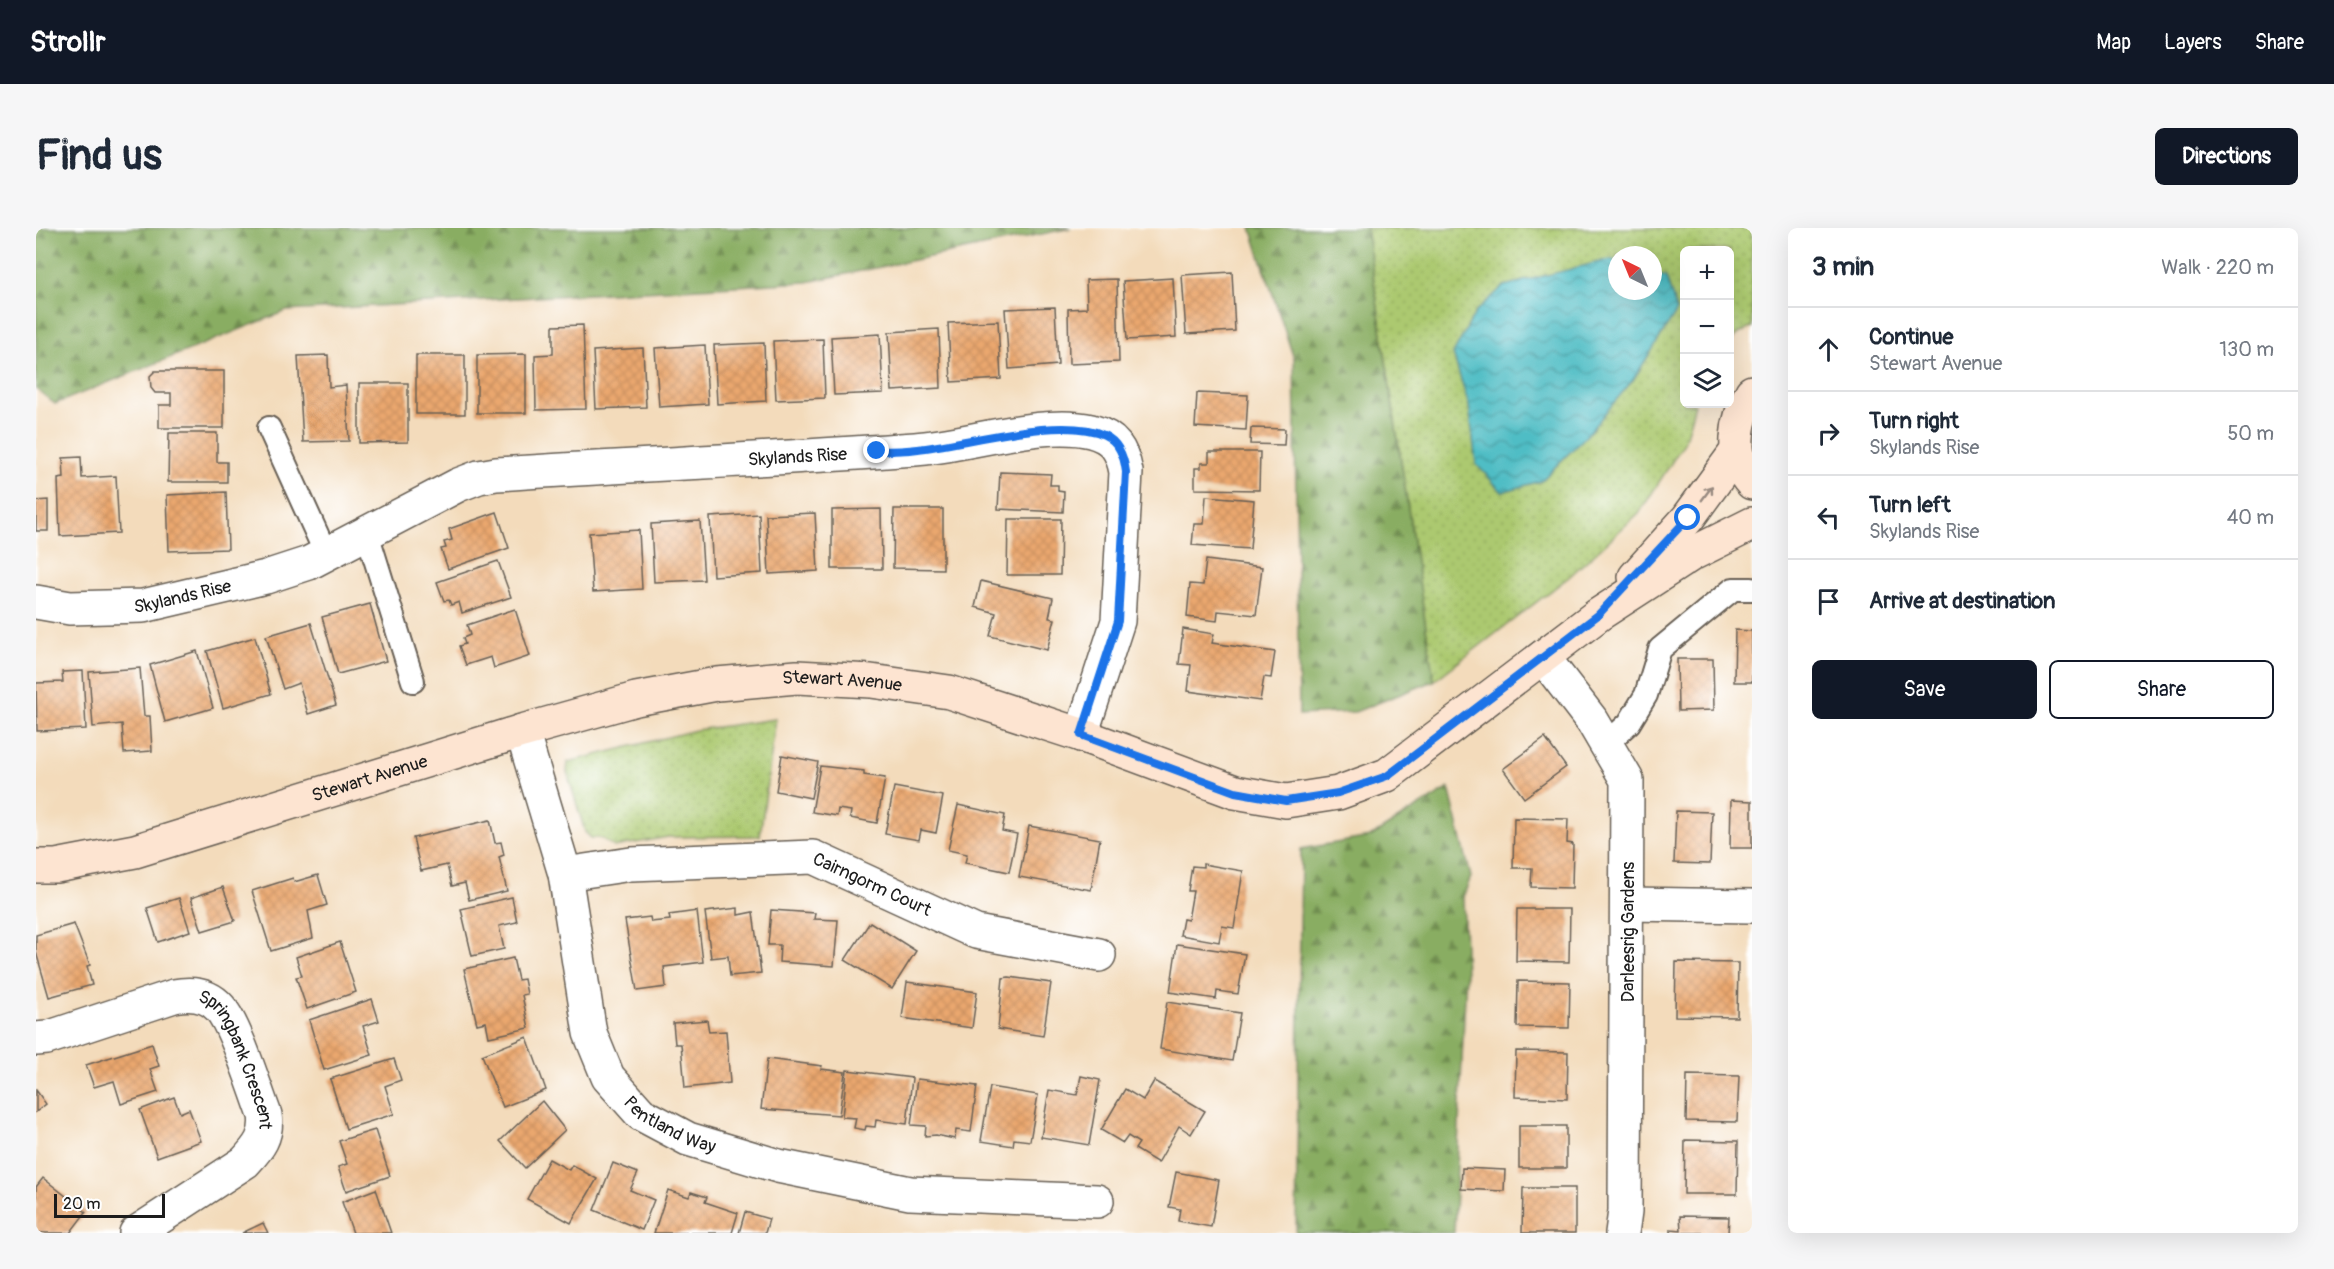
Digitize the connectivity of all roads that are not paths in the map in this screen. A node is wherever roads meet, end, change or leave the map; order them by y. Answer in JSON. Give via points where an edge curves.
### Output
{"nodes":[{"id":1,"x":1752,"y":392,"type":"edge"},
{"id":2,"x":269,"y":428,"type":"dead end"},
{"id":3,"x":1737,"y":450,"type":"junction"},
{"id":4,"x":1752,"y":483,"type":"edge"},
{"id":5,"x":1752,"y":524,"type":"edge"},
{"id":6,"x":367,"y":533,"type":"junction"},
{"id":7,"x":326,"y":554,"type":"junction"},
{"id":8,"x":1752,"y":589,"type":"edge"},
{"id":9,"x":36,"y":602,"type":"edge"},
{"id":10,"x":1598,"y":615,"type":"junction"},
{"id":11,"x":1543,"y":657,"type":"junction"},
{"id":12,"x":413,"y":681,"type":"dead end"},
{"id":13,"x":522,"y":731,"type":"junction"},
{"id":14,"x":1081,"y":735,"type":"junction"},
{"id":15,"x":1606,"y":744,"type":"junction"},
{"id":16,"x":36,"y":866,"type":"edge"},
{"id":17,"x":565,"y":874,"type":"junction"},
{"id":18,"x":1629,"y":904,"type":"junction"},
{"id":19,"x":1752,"y":906,"type":"edge"},
{"id":20,"x":1099,"y":955,"type":"dead end"},
{"id":21,"x":36,"y":1039,"type":"edge"},
{"id":22,"x":1097,"y":1201,"type":"dead end"},
{"id":23,"x":136,"y":1233,"type":"edge"},
{"id":24,"x":1622,"y":1233,"type":"edge"}],
"edges":[{"from":1,"to":3,"type":"street","via":[[1742,409]]},
{"from":2,"to":7,"type":"lane"},
{"from":3,"to":4,"type":"street"},
{"from":10,"to":3,"type":"street","name":"Stewart Avenue","one_way":true,"via":[[1688,518]]},
{"from":5,"to":10,"type":"street","name":"Stewart Avenue","via":[[1692,554]]},
{"from":6,"to":7,"type":"street","name":"Skylands Rise"},
{"from":6,"to":12,"type":"lane"},
{"from":6,"to":14,"type":"street","name":"Skylands Rise","via":[[458,485],[496,474],[918,449],[1026,432],[1089,430],[1116,444],[1126,472],[1118,621]]},
{"from":7,"to":9,"type":"street","name":"Skylands Rise","via":[[266,577],[143,606],[70,608]]},
{"from":8,"to":15,"type":"lane","via":[[1733,589],[1660,649],[1646,695],[1629,723]]},
{"from":10,"to":11,"type":"street","name":"Stewart Avenue"},
{"from":11,"to":14,"type":"street","name":"Stewart Avenue","via":[[1387,776],[1338,793],[1286,801],[1235,792]]},
{"from":11,"to":15,"type":"street","name":"Darleesrig Gardens"},
{"from":13,"to":14,"type":"street","name":"Stewart Avenue","via":[[636,699],[717,684],[797,677],[871,681],[949,692]]},
{"from":13,"to":16,"type":"street","name":"Stewart Avenue","via":[[135,851]]},
{"from":13,"to":17,"type":"street","name":"Pentland Way"},
{"from":15,"to":18,"type":"street","name":"Darleesrig Gardens","via":[[1628,780]]},
{"from":17,"to":20,"type":"street","name":"Cairngorm Court","via":[[631,864],[813,857],[976,932]]},
{"from":17,"to":22,"type":"street","name":"Pentland Way","via":[[590,1033],[608,1077],[641,1114],[688,1139],[777,1166],[910,1193]]},
{"from":18,"to":19,"type":"street"},
{"from":18,"to":24,"type":"street","name":"Darleesrig Gardens"},
{"from":21,"to":23,"type":"street","name":"Springbank Crescent","via":[[191,993],[220,1007],[229,1022],[265,1115],[264,1137],[245,1162]]}]}
